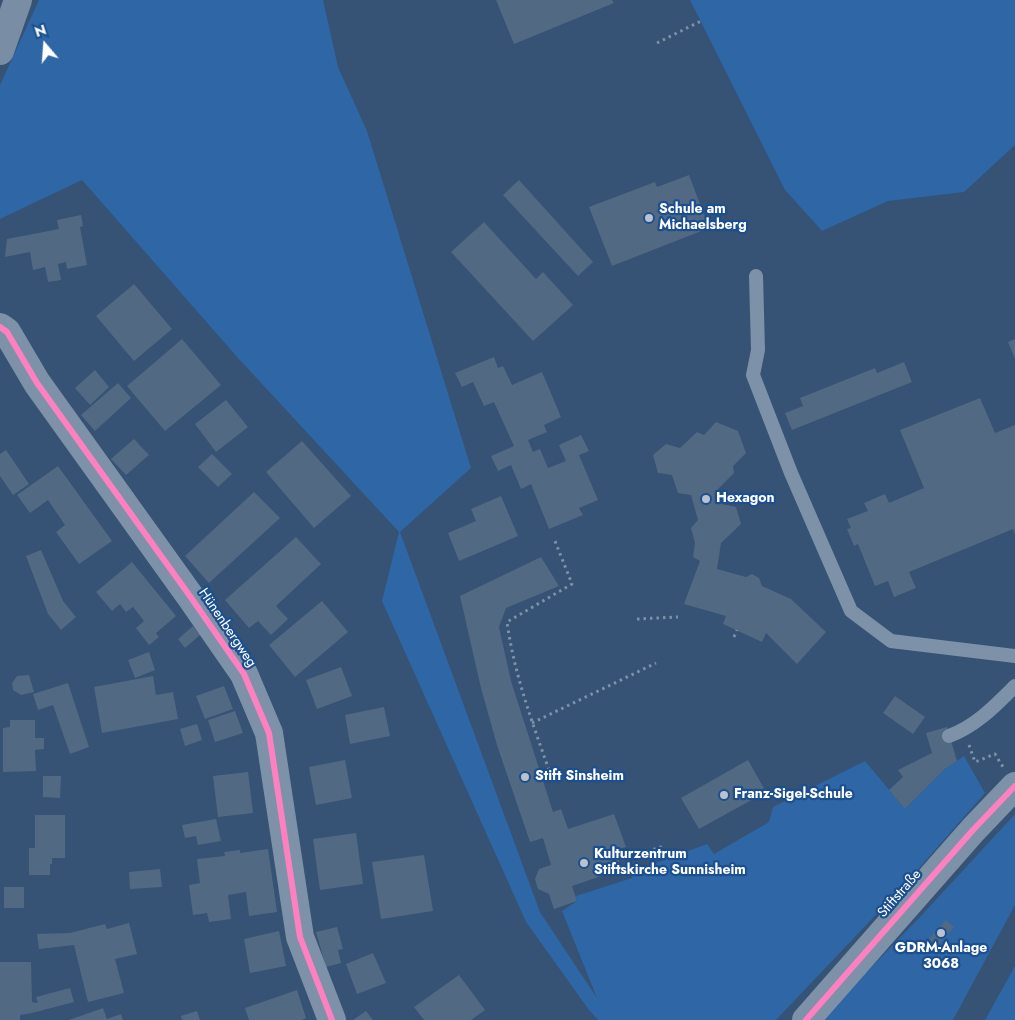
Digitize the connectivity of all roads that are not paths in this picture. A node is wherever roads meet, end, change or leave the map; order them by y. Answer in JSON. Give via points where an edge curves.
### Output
{"nodes":[{"id":1,"x":18,"y":0,"type":"edge"},
{"id":2,"x":0,"y":51,"type":"edge"},
{"id":3,"x":756,"y":276,"type":"dead end"},
{"id":4,"x":0,"y":327,"type":"edge"},
{"id":5,"x":1015,"y":656,"type":"edge"},
{"id":6,"x":1015,"y":686,"type":"edge"},
{"id":7,"x":949,"y":736,"type":"dead end"},
{"id":8,"x":1015,"y":786,"type":"edge"},
{"id":9,"x":332,"y":1020,"type":"edge"},
{"id":10,"x":806,"y":1020,"type":"edge"}],
"edges":[{"from":1,"to":2,"type":"main road"},
{"from":3,"to":5,"type":"lane","via":[[758,350],[753,375],[851,611],[891,642]]},
{"from":4,"to":9,"type":"street","name":"Hünenbergweg","via":[[7,332],[37,384],[244,674],[268,733],[300,937]]},
{"from":6,"to":7,"type":"lane","via":[[991,710],[964,730]]},
{"from":8,"to":10,"type":"street","name":"Stiftstraße"}]}
